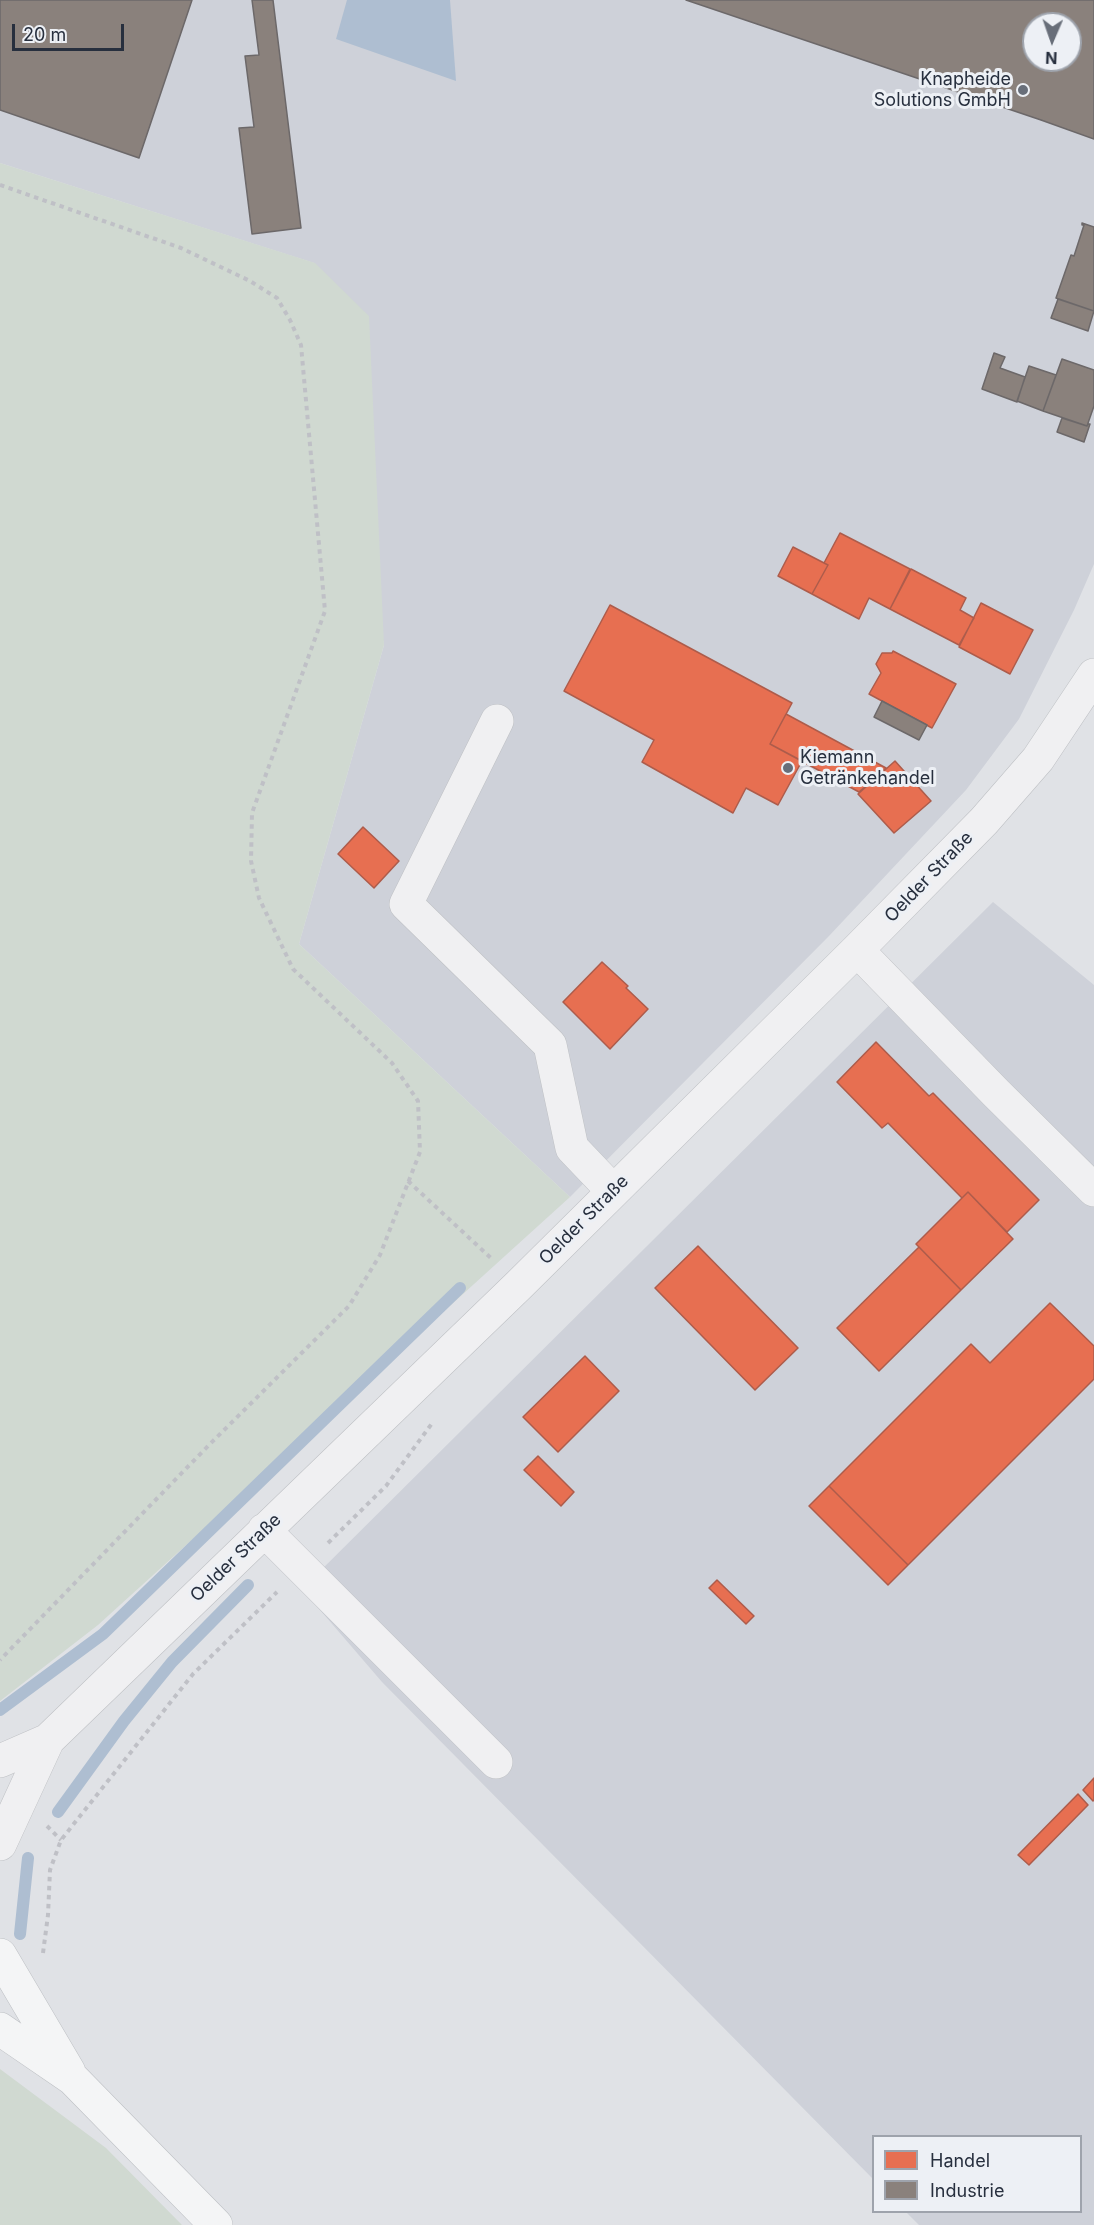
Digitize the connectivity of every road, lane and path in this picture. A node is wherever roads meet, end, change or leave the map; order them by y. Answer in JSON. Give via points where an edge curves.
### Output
{"nodes":[{"id":1,"x":0,"y":185,"type":"edge"},
{"id":2,"x":1094,"y":675,"type":"edge"},
{"id":3,"x":497,"y":721,"type":"dead end"},
{"id":4,"x":857,"y":950,"type":"junction"},
{"id":5,"x":408,"y":1181,"type":"junction"},
{"id":6,"x":1094,"y":1190,"type":"edge"},
{"id":7,"x":613,"y":1191,"type":"junction"},
{"id":8,"x":519,"y":1285,"type":"junction"},
{"id":9,"x":434,"y":1420,"type":"dead end"},
{"id":10,"x":264,"y":1530,"type":"junction"},
{"id":11,"x":302,"y":1568,"type":"junction"},
{"id":12,"x":0,"y":1660,"type":"edge"},
{"id":13,"x":48,"y":1740,"type":"junction"},
{"id":14,"x":0,"y":1761,"type":"edge"},
{"id":15,"x":496,"y":1762,"type":"dead end"},
{"id":16,"x":0,"y":1844,"type":"edge"},
{"id":17,"x":0,"y":1955,"type":"edge"},
{"id":18,"x":19,"y":1985,"type":"junction"},
{"id":19,"x":0,"y":2029,"type":"edge"},
{"id":20,"x":73,"y":2079,"type":"junction"},
{"id":21,"x":216,"y":2225,"type":"edge"}],
"edges":[{"from":1,"to":5,"type":"path","via":[[182,248],[250,280],[277,298],[301,345],[325,611],[252,813],[251,861],[259,898],[293,969],[392,1063],[418,1101],[420,1152]]},
{"from":2,"to":4,"type":"street","name":"Oelder Straße","via":[[1038,759],[1015,786]]},
{"from":3,"to":7,"type":"street","via":[[406,904],[550,1046],[572,1148]]},
{"from":4,"to":6,"type":"street"},
{"from":4,"to":7,"type":"street","name":"Oelder Straße"},
{"from":5,"to":8,"type":"path"},
{"from":5,"to":12,"type":"path","via":[[380,1255],[349,1306]]},
{"from":7,"to":8,"type":"street","name":"Oelder Straße"},
{"from":8,"to":10,"type":"street","name":"Oelder Straße"},
{"from":9,"to":11,"type":"path","via":[[386,1486]]},
{"from":10,"to":11,"type":"street"},
{"from":10,"to":13,"type":"street","name":"Oelder Straße"},
{"from":11,"to":15,"type":"street"},
{"from":11,"to":18,"type":"path","via":[[193,1674],[61,1840],[50,1870],[42,1956],[33,1973]]},
{"from":13,"to":14,"type":"street","name":"Oelder Straße"},
{"from":13,"to":16,"type":"street","name":"Oelder Straße"},
{"from":17,"to":18,"type":"main road"},
{"from":18,"to":20,"type":"main road"},
{"from":19,"to":20,"type":"main road"},
{"from":20,"to":21,"type":"main road"}]}
